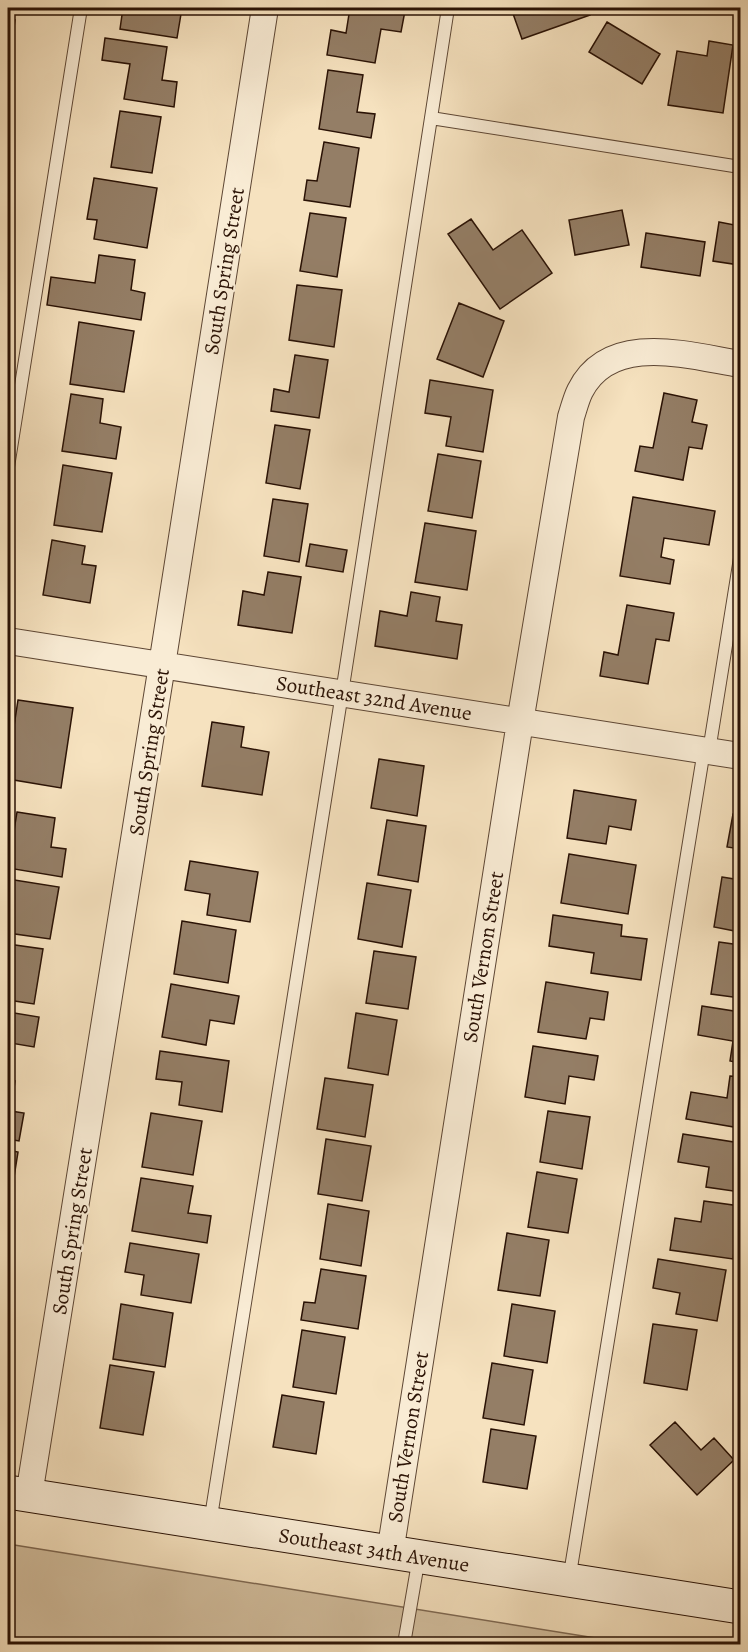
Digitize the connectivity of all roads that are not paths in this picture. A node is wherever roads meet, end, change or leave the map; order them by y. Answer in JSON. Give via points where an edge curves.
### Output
{"nodes":[{"id":1,"x":81,"y":8,"type":"edge"},
{"id":2,"x":265,"y":8,"type":"edge"},
{"id":3,"x":448,"y":8,"type":"edge"},
{"id":4,"x":431,"y":118,"type":"junction"},
{"id":5,"x":741,"y":167,"type":"edge"},
{"id":6,"x":741,"y":364,"type":"edge"},
{"id":7,"x":8,"y":467,"type":"edge"},
{"id":8,"x":740,"y":557,"type":"edge"},
{"id":9,"x":8,"y":641,"type":"edge"},
{"id":10,"x":162,"y":665,"type":"junction"},
{"id":11,"x":342,"y":693,"type":"junction"},
{"id":12,"x":520,"y":722,"type":"junction"},
{"id":13,"x":706,"y":751,"type":"junction"},
{"id":14,"x":741,"y":756,"type":"edge"},
{"id":15,"x":18,"y":1493,"type":"edge"},
{"id":16,"x":210,"y":1524,"type":"junction"},
{"id":17,"x":404,"y":1554,"type":"junction"},
{"id":18,"x":569,"y":1581,"type":"junction"},
{"id":19,"x":741,"y":1607,"type":"edge"},
{"id":20,"x":404,"y":1644,"type":"edge"}],
"edges":[{"from":1,"to":7,"type":"lane"},
{"from":2,"to":10,"type":"street","name":"South Spring Street"},
{"from":3,"to":4,"type":"lane"},
{"from":4,"to":5,"type":"lane"},
{"from":4,"to":11,"type":"lane"},
{"from":6,"to":12,"type":"street","name":"South Vernon Street","via":[[656,351],[625,354],[597,369],[580,390],[571,417]]},
{"from":8,"to":13,"type":"lane"},
{"from":9,"to":10,"type":"street","name":"Southeast 32nd Avenue"},
{"from":10,"to":11,"type":"street","name":"Southeast 32nd Avenue"},
{"from":10,"to":15,"type":"street","name":"South Spring Street"},
{"from":11,"to":12,"type":"street","name":"Southeast 32nd Avenue"},
{"from":11,"to":16,"type":"lane"},
{"from":12,"to":13,"type":"street","name":"Southeast 32nd Avenue"},
{"from":12,"to":17,"type":"street","name":"South Vernon Street"},
{"from":13,"to":14,"type":"street","name":"Southeast 32nd Avenue"},
{"from":13,"to":18,"type":"lane"},
{"from":15,"to":16,"type":"main road","name":"Southeast 34th Avenue"},
{"from":16,"to":17,"type":"main road","name":"Southeast 34th Avenue"},
{"from":17,"to":18,"type":"main road","name":"Southeast 34th Avenue"},
{"from":17,"to":20,"type":"lane"},
{"from":18,"to":19,"type":"main road","name":"Southeast 34th Avenue"}]}
